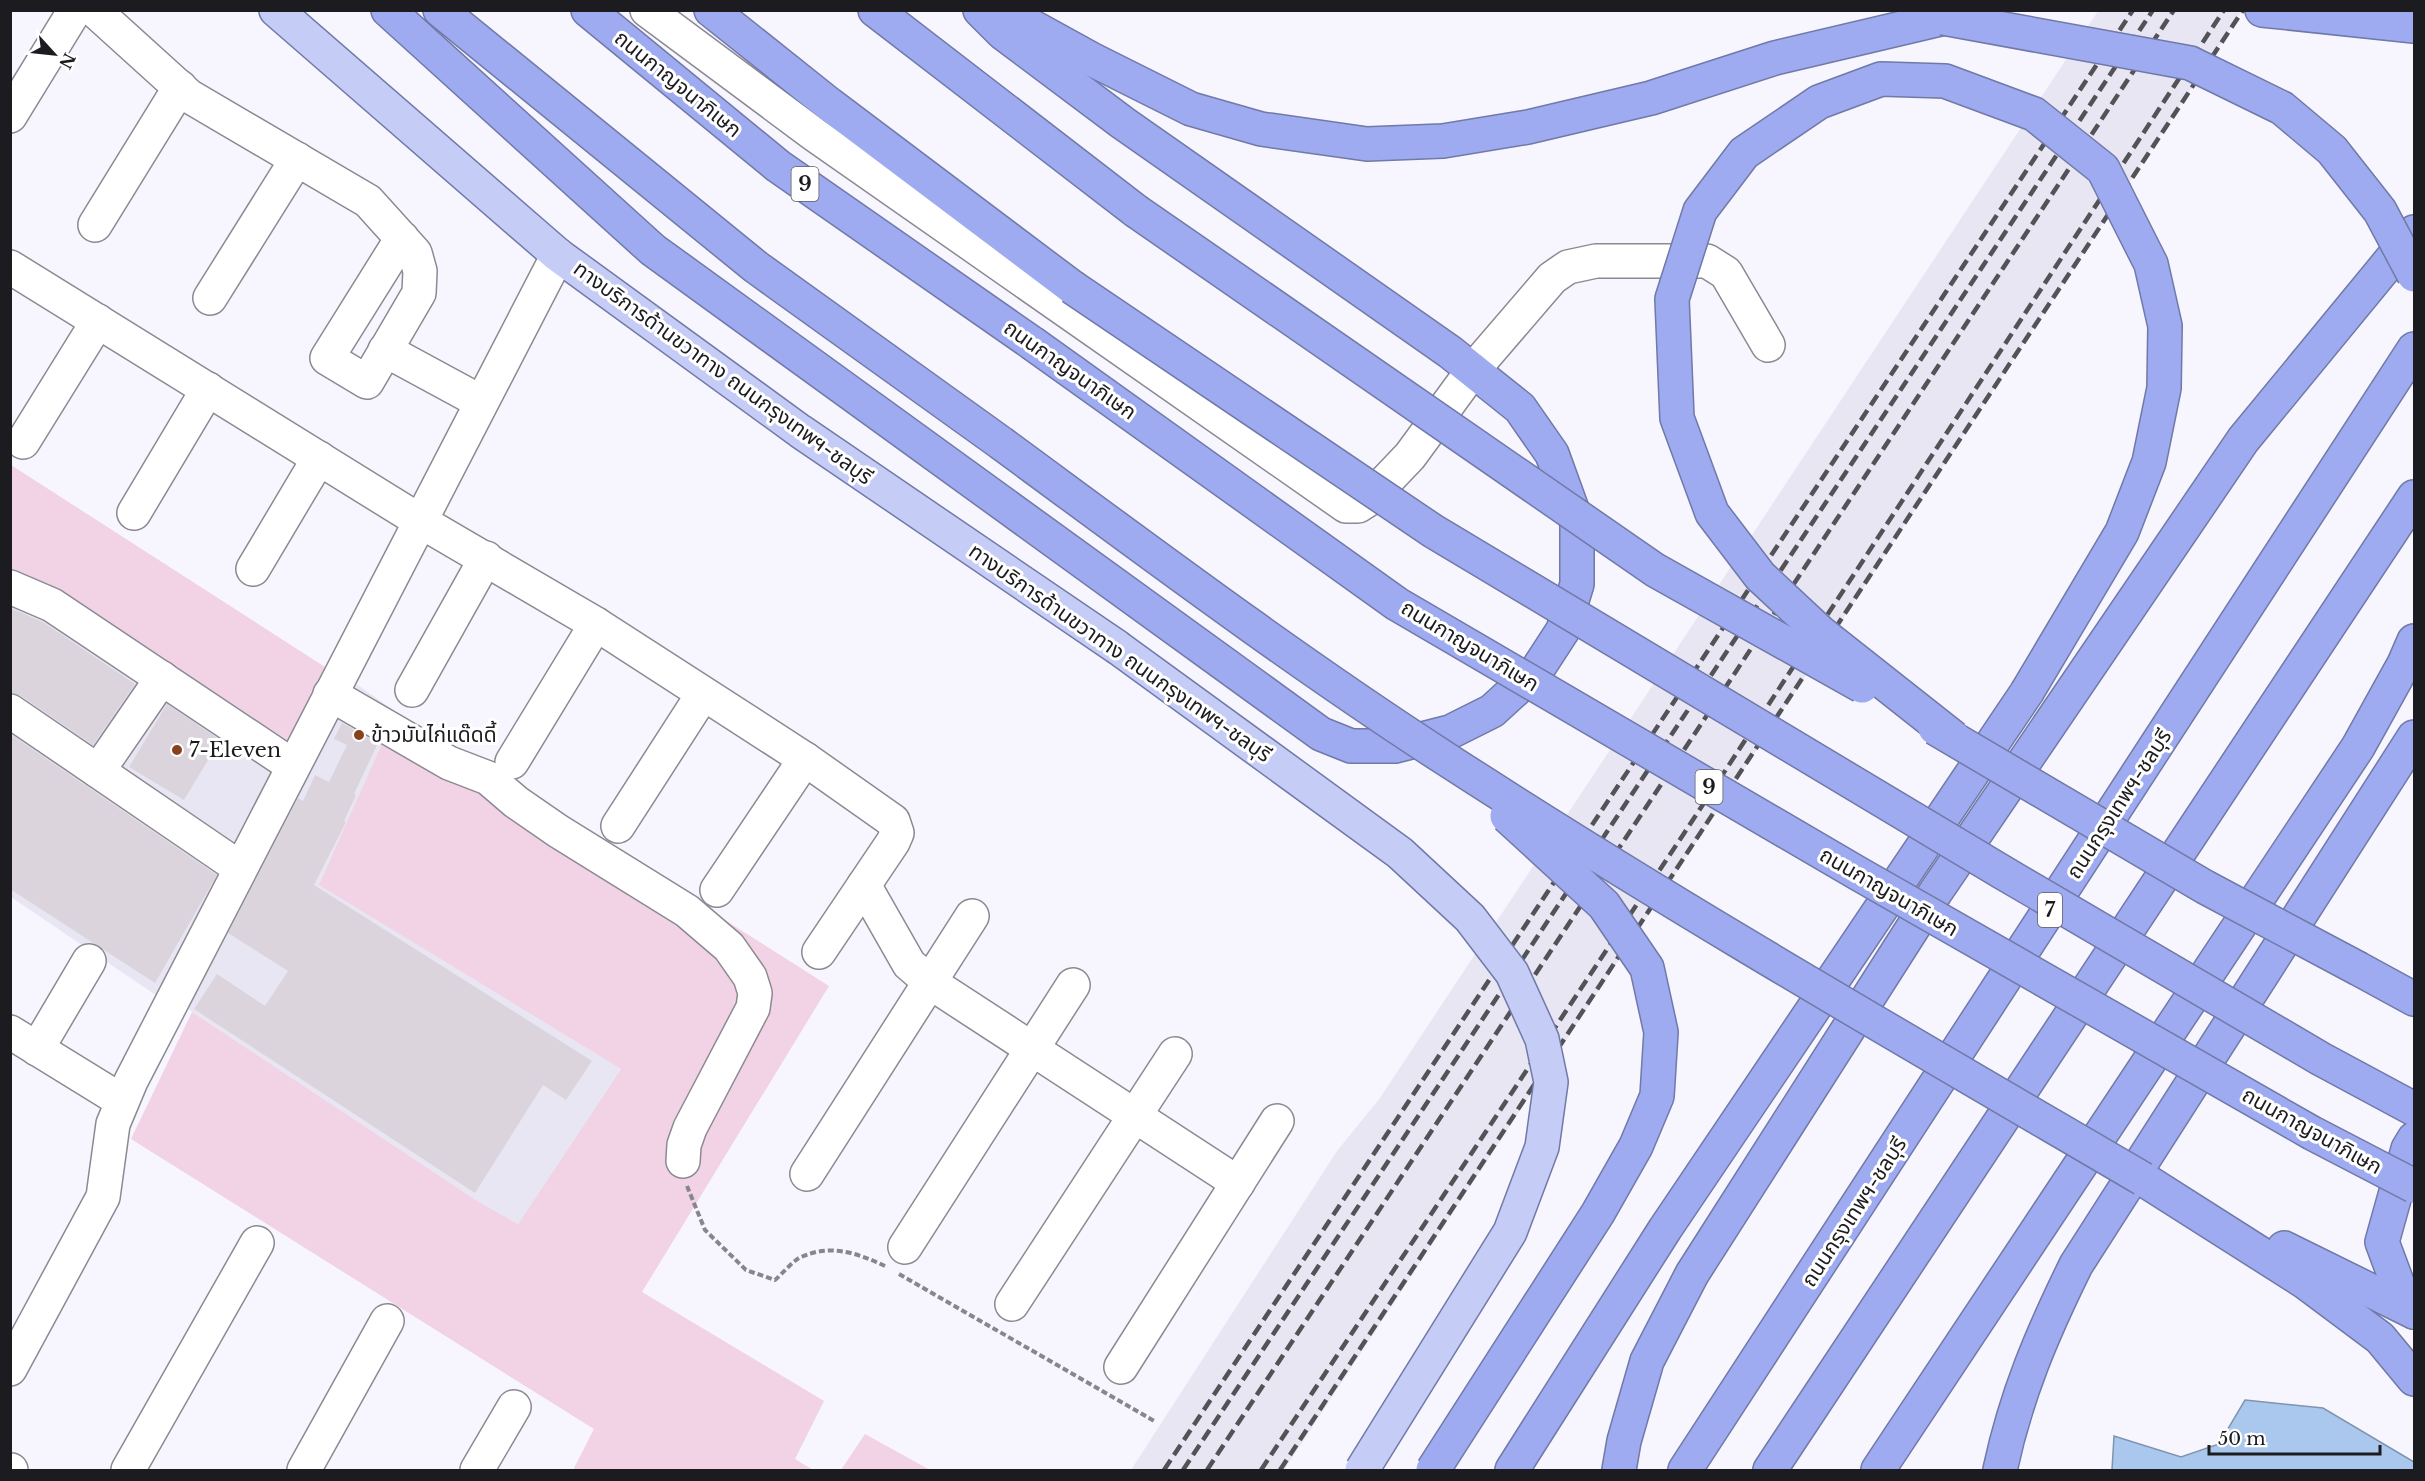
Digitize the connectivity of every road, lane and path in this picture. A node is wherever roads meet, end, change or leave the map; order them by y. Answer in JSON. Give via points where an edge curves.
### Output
{"nodes":[{"id":1,"x":75,"y":10,"type":"edge"},
{"id":2,"x":94,"y":10,"type":"edge"},
{"id":3,"x":276,"y":10,"type":"edge"},
{"id":4,"x":388,"y":10,"type":"edge"},
{"id":5,"x":440,"y":10,"type":"edge"},
{"id":6,"x":588,"y":10,"type":"edge"},
{"id":7,"x":647,"y":10,"type":"edge"},
{"id":8,"x":711,"y":10,"type":"edge"},
{"id":9,"x":875,"y":10,"type":"edge"},
{"id":10,"x":980,"y":10,"type":"edge"},
{"id":11,"x":1002,"y":10,"type":"edge"},
{"id":12,"x":1978,"y":10,"type":"edge"},
{"id":13,"x":2262,"y":10,"type":"edge"},
{"id":14,"x":1943,"y":18,"type":"junction"},
{"id":15,"x":2415,"y":26,"type":"edge"},
{"id":16,"x":180,"y":87,"type":"junction"},
{"id":17,"x":10,"y":116,"type":"edge"},
{"id":18,"x":297,"y":159,"type":"junction"},
{"id":19,"x":95,"y":225,"type":"dead end"},
{"id":20,"x":2415,"y":232,"type":"edge"},
{"id":21,"x":402,"y":238,"type":"junction"},
{"id":22,"x":558,"y":255,"type":"junction"},
{"id":23,"x":10,"y":267,"type":"edge"},
{"id":24,"x":2415,"y":275,"type":"edge"},
{"id":25,"x":210,"y":298,"type":"dead end"},
{"id":26,"x":98,"y":321,"type":"junction"},
{"id":27,"x":1768,"y":345,"type":"dead end"},
{"id":28,"x":2415,"y":349,"type":"edge"},
{"id":29,"x":386,"y":350,"type":"junction"},
{"id":30,"x":1473,"y":370,"type":"junction"},
{"id":31,"x":208,"y":389,"type":"junction"},
{"id":32,"x":481,"y":402,"type":"junction"},
{"id":33,"x":23,"y":442,"type":"dead end"},
{"id":34,"x":319,"y":458,"type":"junction"},
{"id":35,"x":2415,"y":497,"type":"edge"},
{"id":36,"x":134,"y":513,"type":"dead end"},
{"id":37,"x":420,"y":521,"type":"junction"},
{"id":38,"x":486,"y":558,"type":"junction"},
{"id":39,"x":253,"y":569,"type":"dead end"},
{"id":40,"x":10,"y":587,"type":"edge"},
{"id":41,"x":596,"y":624,"type":"junction"},
{"id":42,"x":2415,"y":641,"type":"edge"},
{"id":43,"x":162,"y":678,"type":"junction"},
{"id":44,"x":412,"y":690,"type":"dead end"},
{"id":45,"x":330,"y":693,"type":"junction"},
{"id":46,"x":703,"y":694,"type":"junction"},
{"id":47,"x":10,"y":711,"type":"edge"},
{"id":48,"x":2415,"y":737,"type":"edge"},
{"id":49,"x":1954,"y":738,"type":"junction"},
{"id":50,"x":805,"y":759,"type":"junction"},
{"id":51,"x":1445,"y":759,"type":"junction"},
{"id":52,"x":512,"y":762,"type":"dead end"},
{"id":53,"x":293,"y":766,"type":"junction"},
{"id":54,"x":98,"y":771,"type":"junction"},
{"id":55,"x":618,"y":826,"type":"dead end"},
{"id":56,"x":240,"y":868,"type":"junction"},
{"id":57,"x":864,"y":885,"type":"junction"},
{"id":58,"x":717,"y":890,"type":"dead end"},
{"id":59,"x":972,"y":916,"type":"dead end"},
{"id":60,"x":819,"y":952,"type":"dead end"},
{"id":61,"x":89,"y":962,"type":"dead end"},
{"id":62,"x":931,"y":983,"type":"junction"},
{"id":63,"x":1072,"y":985,"type":"dead end"},
{"id":64,"x":2415,"y":999,"type":"edge"},
{"id":65,"x":24,"y":1040,"type":"edge"},
{"id":66,"x":1033,"y":1050,"type":"junction"},
{"id":67,"x":1175,"y":1054,"type":"dead end"},
{"id":68,"x":122,"y":1101,"type":"junction"},
{"id":69,"x":2415,"y":1108,"type":"edge"},
{"id":70,"x":1135,"y":1116,"type":"junction"},
{"id":71,"x":1277,"y":1121,"type":"dead end"},
{"id":72,"x":2415,"y":1139,"type":"edge"},
{"id":73,"x":683,"y":1161,"type":"joint"},
{"id":74,"x":807,"y":1174,"type":"dead end"},
{"id":75,"x":2143,"y":1179,"type":"junction"},
{"id":76,"x":1238,"y":1184,"type":"junction"},
{"id":77,"x":2415,"y":1186,"type":"edge"},
{"id":78,"x":257,"y":1243,"type":"dead end"},
{"id":79,"x":905,"y":1247,"type":"dead end"},
{"id":80,"x":1012,"y":1304,"type":"dead end"},
{"id":81,"x":2415,"y":1312,"type":"edge"},
{"id":82,"x":387,"y":1321,"type":"dead end"},
{"id":83,"x":1121,"y":1367,"type":"dead end"},
{"id":84,"x":10,"y":1369,"type":"edge"},
{"id":85,"x":2415,"y":1379,"type":"edge"},
{"id":86,"x":514,"y":1407,"type":"dead end"},
{"id":87,"x":1156,"y":1422,"type":"dead end"},
{"id":88,"x":128,"y":1470,"type":"edge"},
{"id":89,"x":304,"y":1470,"type":"edge"},
{"id":90,"x":477,"y":1470,"type":"edge"},
{"id":91,"x":1362,"y":1470,"type":"edge"},
{"id":92,"x":1432,"y":1470,"type":"edge"},
{"id":93,"x":1512,"y":1470,"type":"edge"},
{"id":94,"x":1619,"y":1470,"type":"edge"},
{"id":95,"x":1685,"y":1470,"type":"edge"},
{"id":96,"x":1770,"y":1470,"type":"edge"},
{"id":97,"x":1878,"y":1470,"type":"edge"},
{"id":98,"x":2000,"y":1470,"type":"edge"}],
"edges":[{"from":1,"to":17,"type":"street"},
{"from":2,"to":16,"type":"street"},
{"from":3,"to":22,"type":"main road","name":"ทางบริการด้านขวาทาง ถนนกรุงเทพฯ-ชลบุรี"},
{"from":4,"to":30,"type":"highway","via":[[653,250],[1321,734],[1351,746],[1395,746],[1450,732],[1492,711],[1537,670],[1566,621],[1577,584],[1577,523],[1552,454],[1520,408]]},
{"from":5,"to":51,"type":"highway","bridge":true,"via":[[756,267],[1276,644]]},
{"from":6,"to":77,"type":"highway","name":"ถนนกาญจนาภิเษก","number":"9","bridge":true,"via":[[778,166],[1397,604],[1889,892],[2312,1132]]},
{"from":7,"to":30,"type":"street","via":[[815,135],[1346,506],[1358,506],[1369,499],[1410,456]]},
{"from":8,"to":69,"type":"highway","bridge":true,"via":[[1072,287],[1433,531],[2002,873],[2321,1059]]},
{"from":9,"to":49,"type":"highway","bridge":true,"via":[[1136,211],[1654,570]]},
{"from":10,"to":30,"type":"highway","via":[[1003,33],[1123,123]]},
{"from":11,"to":14,"type":"highway","via":[[1191,109],[1261,129],[1367,144],[1443,141],[1528,127],[1651,98],[1775,58]]},
{"from":12,"to":14,"type":"highway"},
{"from":13,"to":15,"type":"highway"},
{"from":14,"to":24,"type":"highway","bridge":true,"via":[[2190,63],[2282,108],[2332,150],[2373,202]]},
{"from":16,"to":18,"type":"street"},
{"from":16,"to":19,"type":"street"},
{"from":18,"to":21,"type":"street","via":[[368,201]]},
{"from":18,"to":25,"type":"street"},
{"from":20,"to":94,"type":"highway","via":[[2243,440],[1935,893],[1692,1274],[1647,1361]]},
{"from":21,"to":29,"type":"street","via":[[415,253],[420,271],[419,293]]},
{"from":21,"to":29,"type":"street","via":[[327,358],[367,382]]},
{"from":22,"to":32,"type":"street"},
{"from":22,"to":91,"type":"main road","name":"ทางบริการด้านขวาทาง ถนนกรุงเทพฯ-ชลบุรี","bridge":true,"via":[[800,431],[1117,647],[1408,861],[1470,918],[1512,973],[1542,1039],[1551,1082],[1542,1147],[1510,1232]]},
{"from":23,"to":26,"type":"street"},
{"from":26,"to":31,"type":"street"},
{"from":26,"to":33,"type":"street"},
{"from":27,"to":30,"type":"street","via":[[1726,273],[1707,261],[1596,261],[1568,267],[1552,278]]},
{"from":28,"to":95,"type":"highway","name":"ถนนกรุงเทพฯ-ชลบุรี","number":"7"},
{"from":29,"to":32,"type":"street"},
{"from":31,"to":34,"type":"street"},
{"from":31,"to":36,"type":"street"},
{"from":32,"to":37,"type":"street"},
{"from":34,"to":37,"type":"street"},
{"from":34,"to":39,"type":"street"},
{"from":35,"to":96,"type":"highway"},
{"from":37,"to":38,"type":"street"},
{"from":37,"to":45,"type":"street"},
{"from":38,"to":41,"type":"street"},
{"from":38,"to":44,"type":"street"},
{"from":40,"to":43,"type":"street","via":[[52,605]]},
{"from":41,"to":46,"type":"street"},
{"from":41,"to":52,"type":"street"},
{"from":42,"to":97,"type":"highway","via":[[2358,747]]},
{"from":43,"to":53,"type":"street"},
{"from":43,"to":54,"type":"street"},
{"from":45,"to":53,"type":"street"},
{"from":45,"to":73,"type":"street","via":[[449,763],[488,778],[558,831],[687,911],[729,947],[750,977],[755,993],[753,1008],[690,1128]]},
{"from":46,"to":50,"type":"street"},
{"from":46,"to":55,"type":"street"},
{"from":47,"to":54,"type":"street"},
{"from":48,"to":98,"type":"highway","via":[[2076,1265],[2039,1342],[2011,1418]]},
{"from":49,"to":64,"type":"highway","bridge":true,"via":[[2205,887]]},
{"from":49,"to":93,"type":"highway","bridge":true,"via":[[1821,633],[1760,576],[1712,513],[1677,418],[1672,299],[1700,211],[1744,153],[1819,102],[1881,79],[1945,81],[2034,114],[2103,169],[2151,264],[2165,326],[2164,388],[2149,462],[2122,532],[2027,692],[1665,1229]]},
{"from":50,"to":57,"type":"street","via":[[893,821],[897,833],[893,842]]},
{"from":50,"to":58,"type":"street"},
{"from":51,"to":75,"type":"highway","bridge":true,"via":[[1719,931]]},
{"from":51,"to":92,"type":"highway","bridge":true,"via":[[1604,905],[1647,968],[1662,1032],[1657,1096],[1636,1146],[1598,1214]]},
{"from":53,"to":56,"type":"street"},
{"from":54,"to":56,"type":"street"},
{"from":56,"to":68,"type":"street"},
{"from":57,"to":60,"type":"street"},
{"from":57,"to":62,"type":"street","via":[[909,964]]},
{"from":59,"to":62,"type":"street"},
{"from":61,"to":65,"type":"street"},
{"from":62,"to":66,"type":"street"},
{"from":62,"to":74,"type":"street"},
{"from":63,"to":66,"type":"street"},
{"from":65,"to":68,"type":"street"},
{"from":66,"to":70,"type":"street"},
{"from":66,"to":79,"type":"street"},
{"from":67,"to":70,"type":"street"},
{"from":68,"to":84,"type":"street","via":[[113,1124],[103,1197]]},
{"from":70,"to":76,"type":"street"},
{"from":70,"to":80,"type":"street"},
{"from":71,"to":76,"type":"street"},
{"from":72,"to":81,"type":"highway","via":[[2408,1149],[2382,1242],[2401,1293]]},
{"from":73,"to":87,"type":"path","via":[[689,1196],[705,1230],[746,1270],[775,1280],[799,1258],[833,1249],[855,1252]]},
{"from":75,"to":81,"type":"highway"},
{"from":75,"to":85,"type":"highway","via":[[2333,1303],[2380,1338]]},
{"from":76,"to":83,"type":"street"},
{"from":78,"to":88,"type":"street"},
{"from":82,"to":89,"type":"street"},
{"from":86,"to":90,"type":"street"}]}
